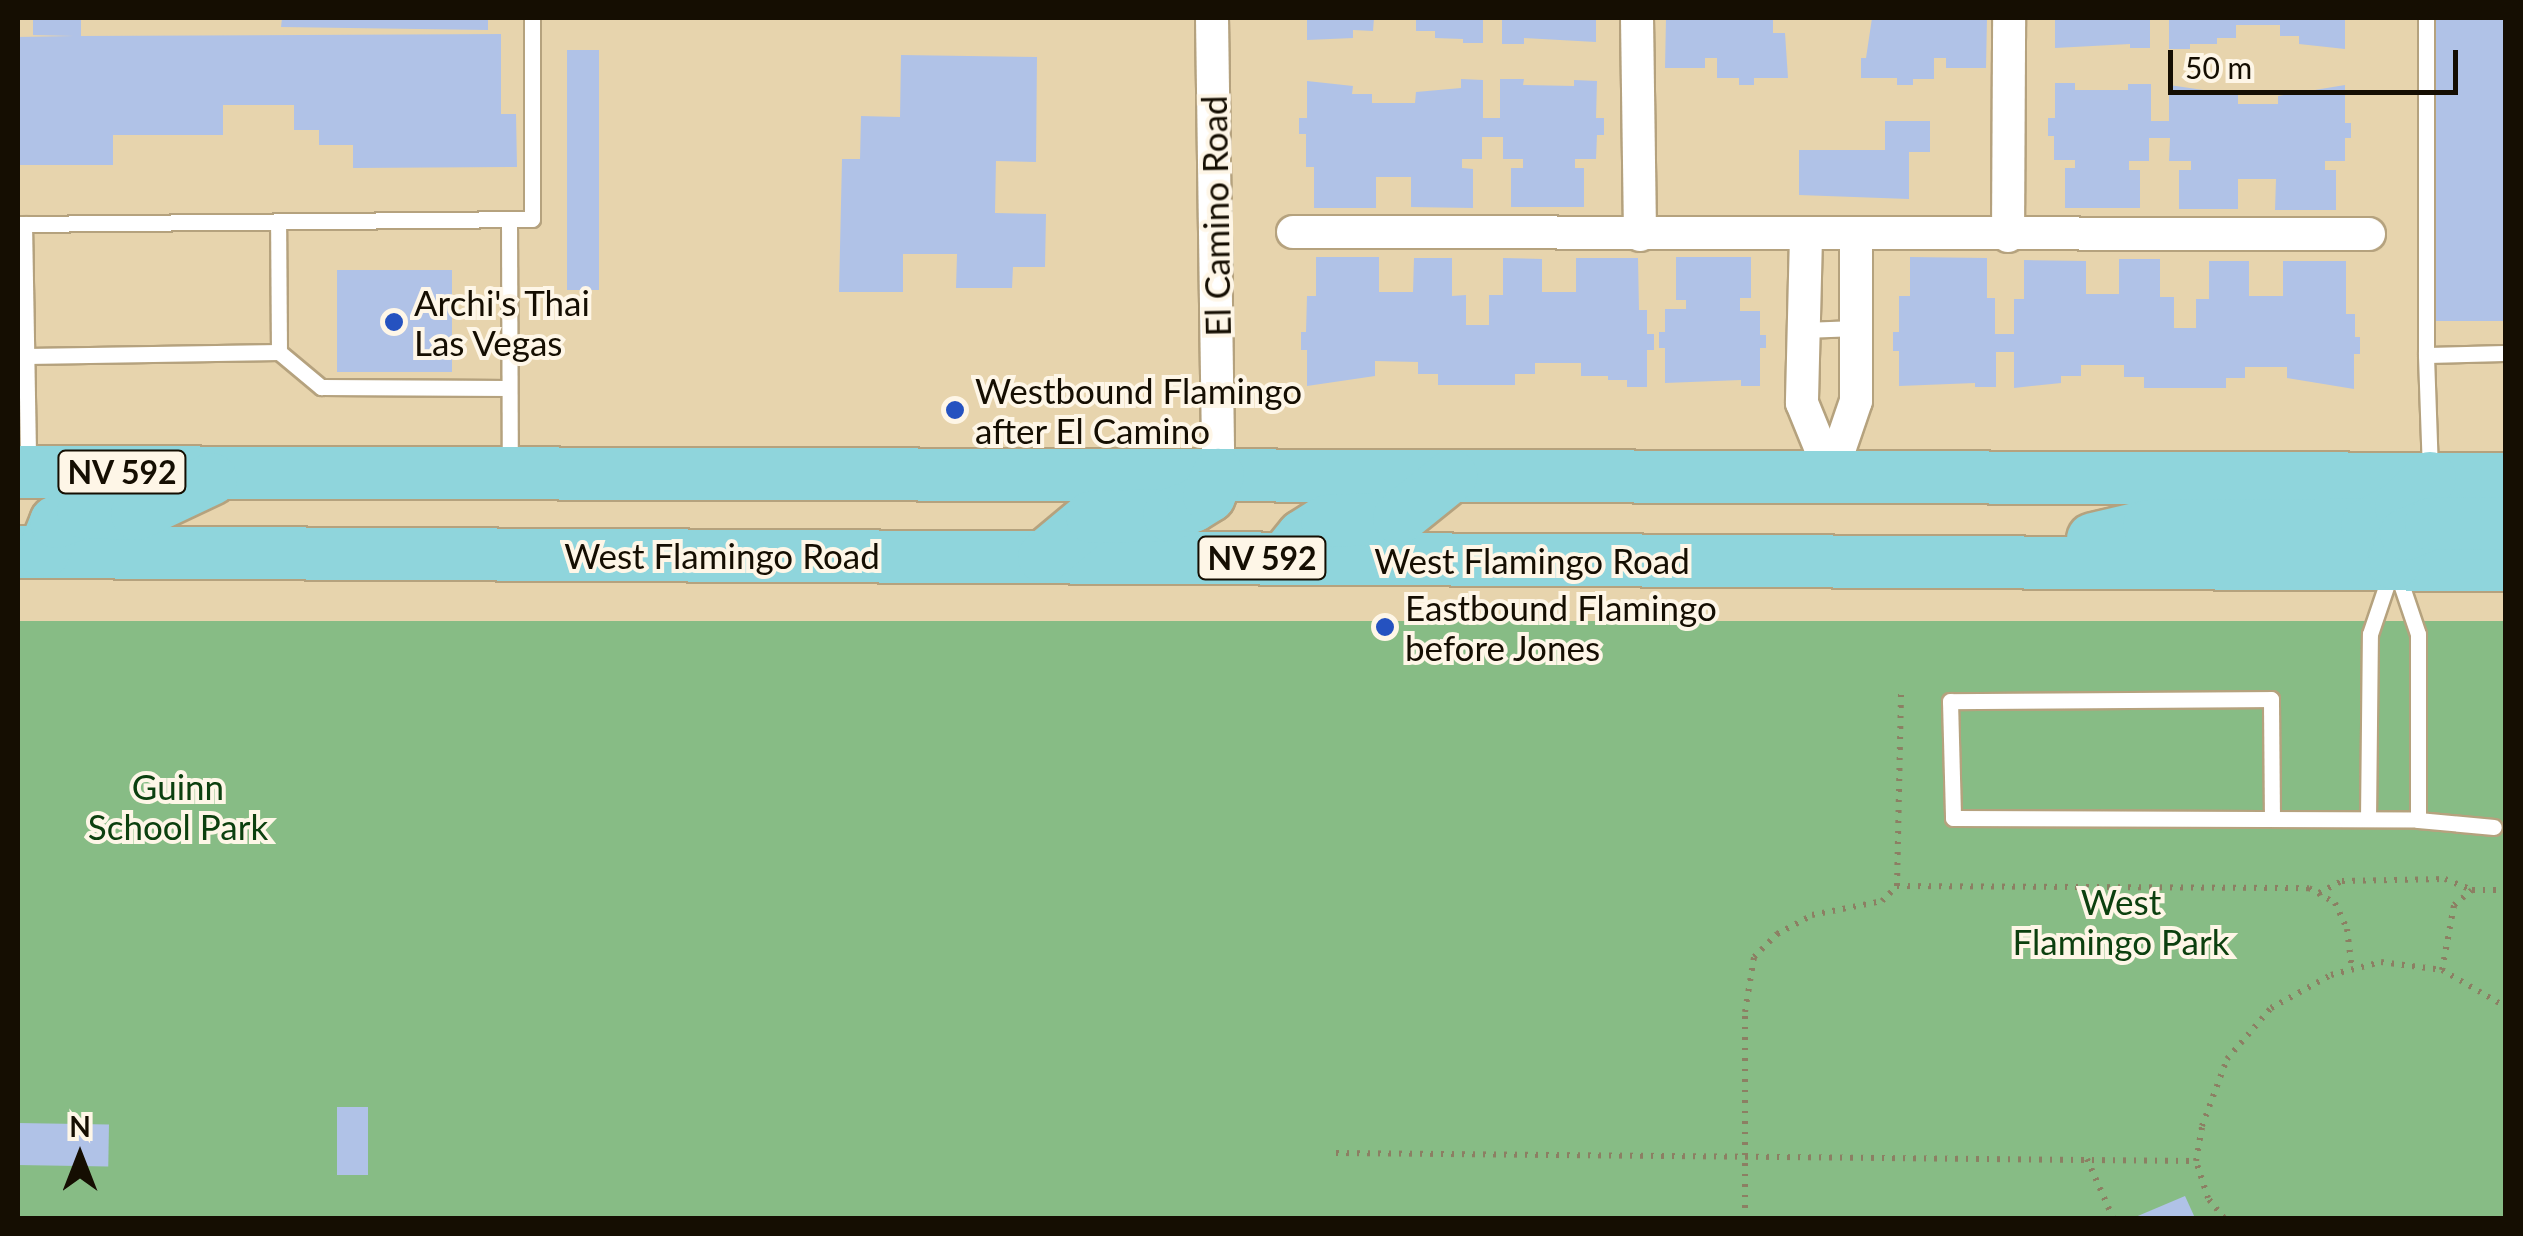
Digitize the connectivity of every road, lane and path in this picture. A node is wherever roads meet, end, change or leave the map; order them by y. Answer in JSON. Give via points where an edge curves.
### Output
{"nodes":[{"id":1,"x":532,"y":18,"type":"edge"},
{"id":2,"x":1212,"y":18,"type":"edge"},
{"id":3,"x":1637,"y":18,"type":"edge"},
{"id":4,"x":2009,"y":18,"type":"edge"},
{"id":5,"x":2426,"y":18,"type":"edge"},
{"id":6,"x":278,"y":221,"type":"junction"},
{"id":7,"x":508,"y":221,"type":"junction"},
{"id":8,"x":21,"y":224,"type":"edge"},
{"id":9,"x":1293,"y":232,"type":"dead end"},
{"id":10,"x":2369,"y":234,"type":"dead end"},
{"id":11,"x":1640,"y":235,"type":"junction"},
{"id":12,"x":1806,"y":236,"type":"junction"},
{"id":13,"x":1856,"y":236,"type":"junction"},
{"id":14,"x":2008,"y":236,"type":"junction"},
{"id":15,"x":1856,"y":328,"type":"junction"},
{"id":16,"x":1804,"y":330,"type":"junction"},
{"id":17,"x":279,"y":352,"type":"junction"},
{"id":18,"x":2506,"y":354,"type":"edge"},
{"id":19,"x":2426,"y":355,"type":"junction"},
{"id":20,"x":26,"y":356,"type":"junction"},
{"id":21,"x":509,"y":388,"type":"junction"},
{"id":22,"x":226,"y":472,"type":"junction"},
{"id":23,"x":510,"y":473,"type":"junction"},
{"id":24,"x":1831,"y":474,"type":"junction"},
{"id":25,"x":1218,"y":475,"type":"junction"},
{"id":26,"x":1451,"y":476,"type":"junction"},
{"id":27,"x":2430,"y":478,"type":"junction"},
{"id":28,"x":2506,"y":478,"type":"edge"},
{"id":29,"x":21,"y":481,"type":"edge"},
{"id":30,"x":2506,"y":523,"type":"edge"},
{"id":31,"x":31,"y":552,"type":"edge"},
{"id":32,"x":1044,"y":557,"type":"junction"},
{"id":33,"x":1285,"y":558,"type":"junction"},
{"id":34,"x":2072,"y":562,"type":"junction"},
{"id":35,"x":2394,"y":563,"type":"junction"},
{"id":36,"x":2506,"y":565,"type":"edge"},
{"id":37,"x":1902,"y":692,"type":"dead end"},
{"id":38,"x":2272,"y":818,"type":"junction"},
{"id":39,"x":2368,"y":819,"type":"junction"},
{"id":40,"x":2418,"y":820,"type":"junction"},
{"id":41,"x":2494,"y":827,"type":"dead end"},
{"id":42,"x":1897,"y":886,"type":"junction"},
{"id":43,"x":2472,"y":890,"type":"junction"},
{"id":44,"x":2506,"y":890,"type":"edge"},
{"id":45,"x":2319,"y":894,"type":"junction"},
{"id":46,"x":2352,"y":970,"type":"junction"},
{"id":47,"x":2442,"y":970,"type":"junction"},
{"id":48,"x":2506,"y":1007,"type":"edge"},
{"id":49,"x":1336,"y":1154,"type":"dead end"},
{"id":50,"x":1744,"y":1154,"type":"junction"},
{"id":51,"x":2087,"y":1159,"type":"junction"},
{"id":52,"x":2196,"y":1160,"type":"junction"},
{"id":53,"x":1745,"y":1218,"type":"edge"},
{"id":54,"x":2113,"y":1218,"type":"edge"},
{"id":55,"x":2224,"y":1218,"type":"edge"}],
"edges":[{"from":1,"to":7,"type":"lane","via":[[532,220]]},
{"from":2,"to":25,"type":"street","name":"El Camino Road"},
{"from":3,"to":11,"type":"street"},
{"from":4,"to":14,"type":"street"},
{"from":5,"to":19,"type":"lane"},
{"from":6,"to":7,"type":"lane"},
{"from":6,"to":8,"type":"lane"},
{"from":6,"to":17,"type":"lane"},
{"from":7,"to":21,"type":"lane"},
{"from":8,"to":20,"type":"lane"},
{"from":9,"to":11,"type":"street"},
{"from":10,"to":14,"type":"street"},
{"from":11,"to":12,"type":"street"},
{"from":12,"to":13,"type":"street"},
{"from":12,"to":16,"type":"street"},
{"from":13,"to":14,"type":"street"},
{"from":13,"to":15,"type":"street"},
{"from":15,"to":16,"type":"lane"},
{"from":15,"to":24,"type":"street","via":[[1856,401]]},
{"from":16,"to":24,"type":"street","via":[[1802,403]]},
{"from":17,"to":20,"type":"lane"},
{"from":17,"to":21,"type":"lane","via":[[321,387]]},
{"from":18,"to":19,"type":"lane"},
{"from":19,"to":27,"type":"lane"},
{"from":20,"to":29,"type":"lane"},
{"from":21,"to":23,"type":"lane"},
{"from":22,"to":23,"type":"main road","number":"NV 592"},
{"from":22,"to":29,"type":"main road","number":"NV 592"},
{"from":22,"to":31,"type":"main road","via":[[137,514],[82,512],[56,522]]},
{"from":23,"to":25,"type":"main road","number":"NV 592"},
{"from":24,"to":26,"type":"main road","number":"NV 592"},
{"from":24,"to":27,"type":"main road","number":"NV 592"},
{"from":25,"to":26,"type":"main road","number":"NV 592"},
{"from":25,"to":32,"type":"main road","via":[[1209,496],[1193,506],[1169,515],[1092,517]]},
{"from":26,"to":33,"type":"main road","via":[[1399,518],[1327,521]]},
{"from":27,"to":28,"type":"main road","number":"NV 592"},
{"from":27,"to":34,"type":"main road","via":[[2401,507],[2367,525],[2150,526],[2097,535]]},
{"from":30,"to":35,"type":"main road","via":[[2431,524],[2406,534]]},
{"from":31,"to":32,"type":"main road","name":"West Flamingo Road","number":"NV 592"},
{"from":32,"to":33,"type":"main road","name":"West Flamingo Road","number":"NV 592"},
{"from":33,"to":34,"type":"main road","name":"West Flamingo Road","number":"NV 592"},
{"from":34,"to":35,"type":"main road","name":"West Flamingo Road","number":"NV 592"},
{"from":35,"to":36,"type":"main road","name":"West Flamingo Road","number":"NV 592"},
{"from":35,"to":39,"type":"lane","via":[[2370,634]]},
{"from":35,"to":40,"type":"lane","via":[[2418,634]]},
{"from":37,"to":42,"type":"path"},
{"from":38,"to":38,"type":"lane","via":[[1953,818],[1950,701],[2272,699]]},
{"from":38,"to":39,"type":"lane"},
{"from":39,"to":40,"type":"lane"},
{"from":40,"to":41,"type":"lane"},
{"from":42,"to":45,"type":"path","via":[[2308,888]]},
{"from":42,"to":50,"type":"path","via":[[1882,900],[1812,915],[1777,934],[1754,957],[1745,1012]]},
{"from":43,"to":44,"type":"path"},
{"from":43,"to":45,"type":"path","via":[[2445,879],[2342,881]]},
{"from":43,"to":47,"type":"path","via":[[2454,905]]},
{"from":45,"to":46,"type":"path","via":[[2335,902],[2347,929]]},
{"from":46,"to":47,"type":"path","via":[[2381,962]]},
{"from":46,"to":52,"type":"path","via":[[2272,1008],[2228,1059]]},
{"from":47,"to":48,"type":"path"},
{"from":49,"to":50,"type":"path"},
{"from":50,"to":51,"type":"path"},
{"from":50,"to":53,"type":"path"},
{"from":51,"to":52,"type":"path"},
{"from":51,"to":54,"type":"path"},
{"from":52,"to":55,"type":"path","via":[[2208,1198]]}]}
